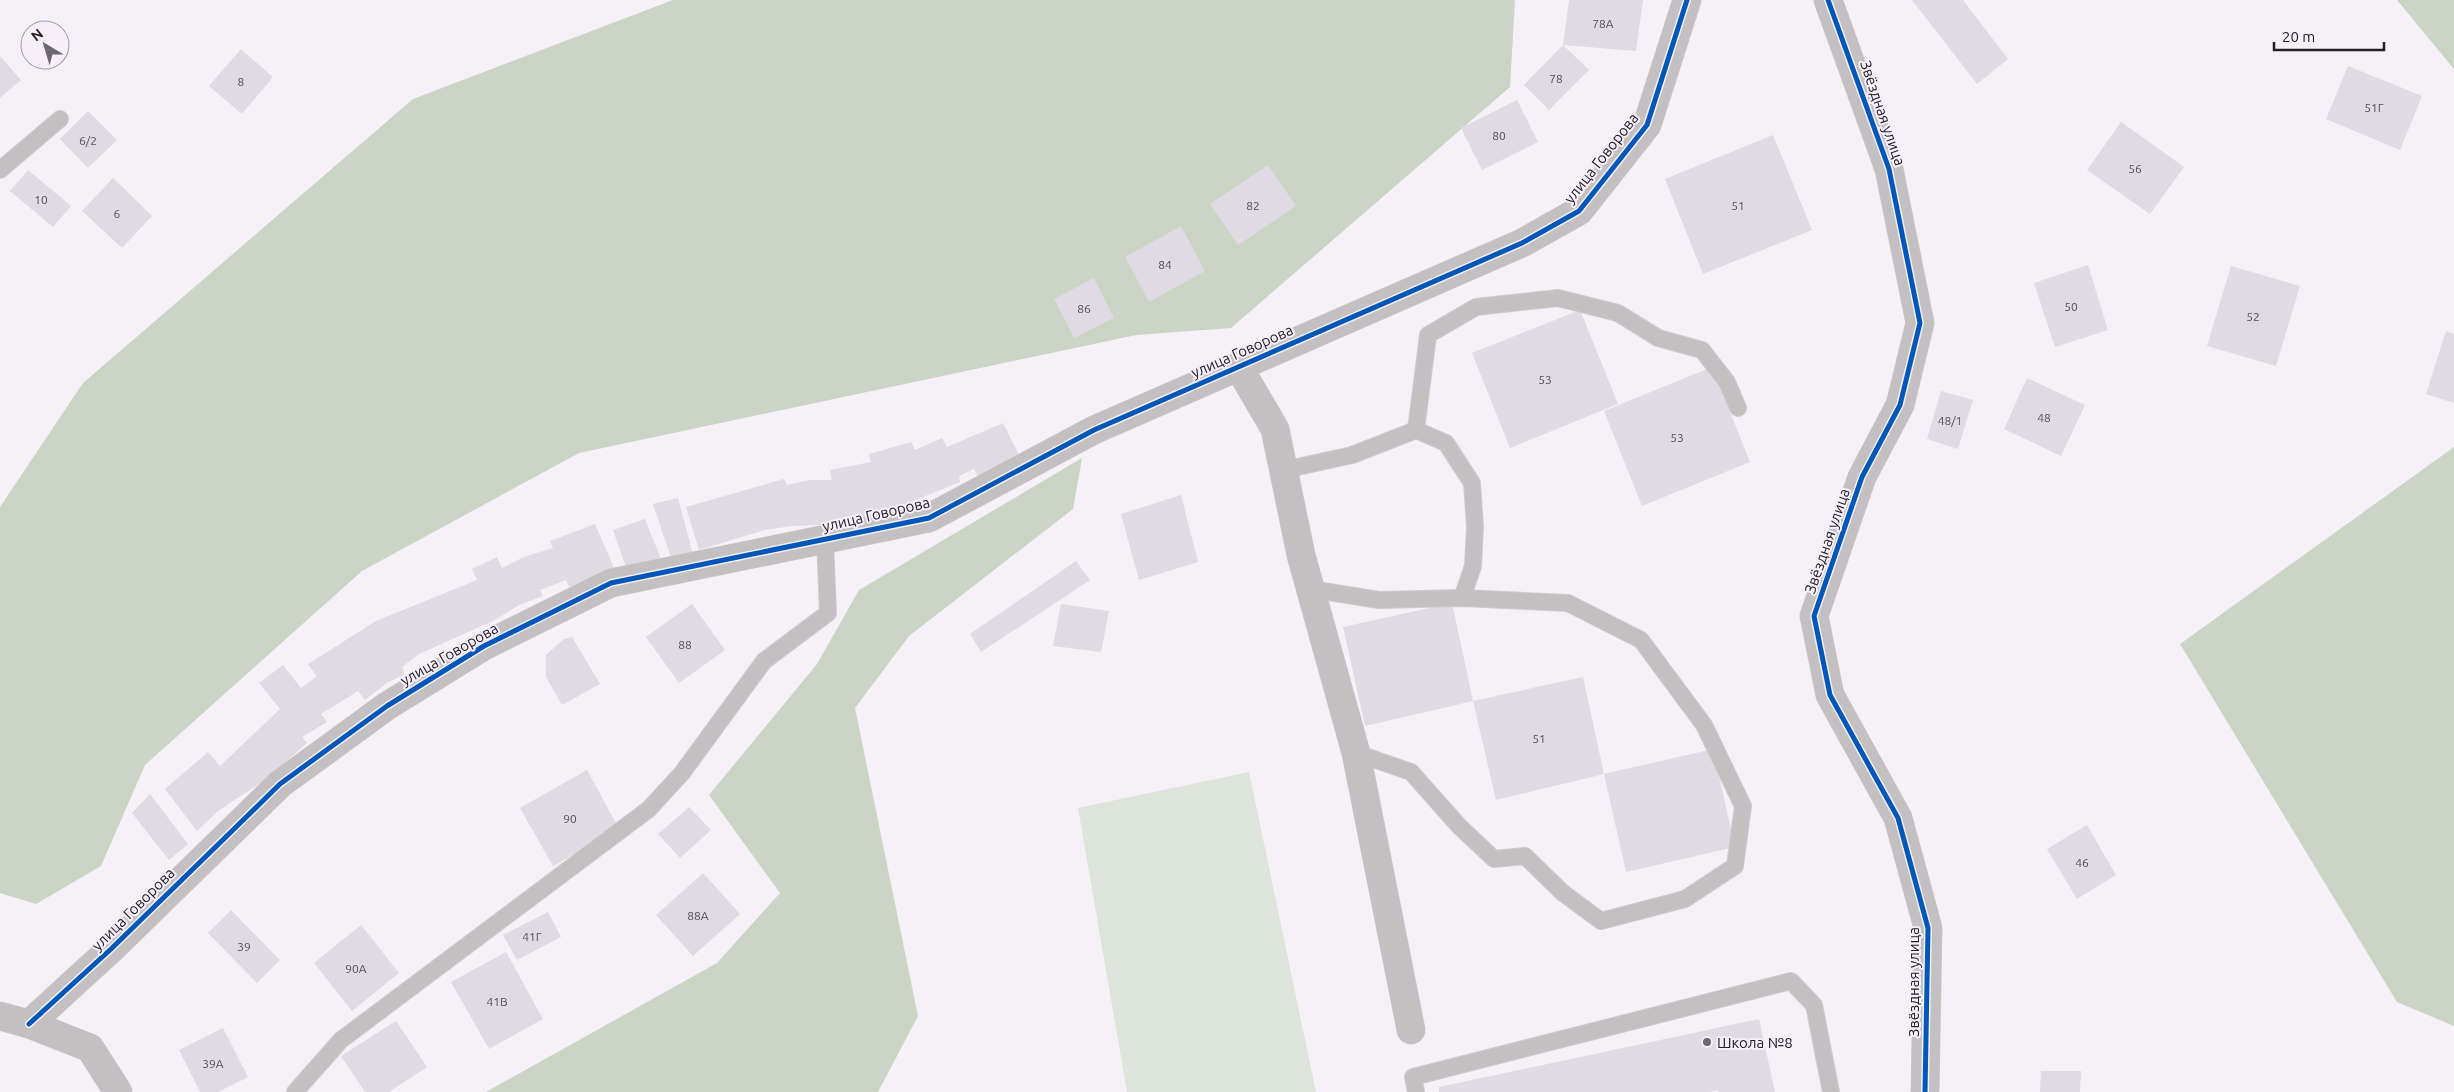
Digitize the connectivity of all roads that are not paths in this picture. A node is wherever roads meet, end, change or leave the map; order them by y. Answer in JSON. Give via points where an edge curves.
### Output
{"nodes":[{"id":1,"x":1687,"y":0,"type":"edge"},
{"id":2,"x":1828,"y":0,"type":"edge"},
{"id":3,"x":60,"y":118,"type":"dead end"},
{"id":4,"x":0,"y":170,"type":"edge"},
{"id":5,"x":1238,"y":366,"type":"junction"},
{"id":6,"x":1738,"y":408,"type":"dead end"},
{"id":7,"x":1416,"y":430,"type":"junction"},
{"id":8,"x":1284,"y":470,"type":"junction"},
{"id":9,"x":825,"y":538,"type":"junction"},
{"id":10,"x":1310,"y":589,"type":"junction"},
{"id":11,"x":1462,"y":598,"type":"junction"},
{"id":12,"x":1356,"y":753,"type":"junction"},
{"id":13,"x":0,"y":1016,"type":"edge"},
{"id":14,"x":29,"y":1024,"type":"junction"},
{"id":15,"x":0,"y":1028,"type":"edge"},
{"id":16,"x":1411,"y":1030,"type":"dead end"},
{"id":17,"x":118,"y":1092,"type":"edge"},
{"id":18,"x":296,"y":1092,"type":"edge"},
{"id":19,"x":1416,"y":1092,"type":"edge"},
{"id":20,"x":1832,"y":1092,"type":"edge"},
{"id":21,"x":1925,"y":1092,"type":"edge"}],
"edges":[{"from":1,"to":5,"type":"street","name":"улица Говорова","via":[[1647,125],[1579,211],[1522,243]]},
{"from":2,"to":21,"type":"street","name":"Звёздная улица","via":[[1889,169],[1920,323],[1900,405],[1862,477],[1814,616],[1830,695],[1898,818],[1928,928]]},
{"from":3,"to":4,"type":"lane"},
{"from":5,"to":8,"type":"street","via":[[1276,430]]},
{"from":5,"to":9,"type":"street","name":"улица Говорова","via":[[1094,430],[929,518]]},
{"from":6,"to":7,"type":"lane","via":[[1727,382],[1702,350],[1658,338],[1618,313],[1558,298],[1476,307],[1428,335]]},
{"from":7,"to":8,"type":"lane","via":[[1352,455]]},
{"from":7,"to":11,"type":"lane","via":[[1446,443],[1472,483],[1473,566]]},
{"from":8,"to":10,"type":"street"},
{"from":9,"to":14,"type":"street","name":"улица Говорова","via":[[611,583],[484,646],[387,706],[280,784]]},
{"from":9,"to":18,"type":"lane","name":"улица Говорова","via":[[828,612],[764,660],[682,773],[649,810],[342,1040]]},
{"from":10,"to":11,"type":"lane","via":[[1379,600]]},
{"from":10,"to":12,"type":"street"},
{"from":11,"to":12,"type":"lane","via":[[1568,603],[1641,640],[1704,726],[1743,806],[1735,866],[1685,899],[1601,921],[1563,893],[1525,856],[1494,859],[1459,826],[1411,772]]},
{"from":12,"to":16,"type":"street"},
{"from":13,"to":14,"type":"street"},
{"from":14,"to":15,"type":"street"},
{"from":14,"to":17,"type":"street","via":[[90,1048]]},
{"from":19,"to":20,"type":"lane","via":[[1413,1077],[1791,981],[1814,1005]]}]}
